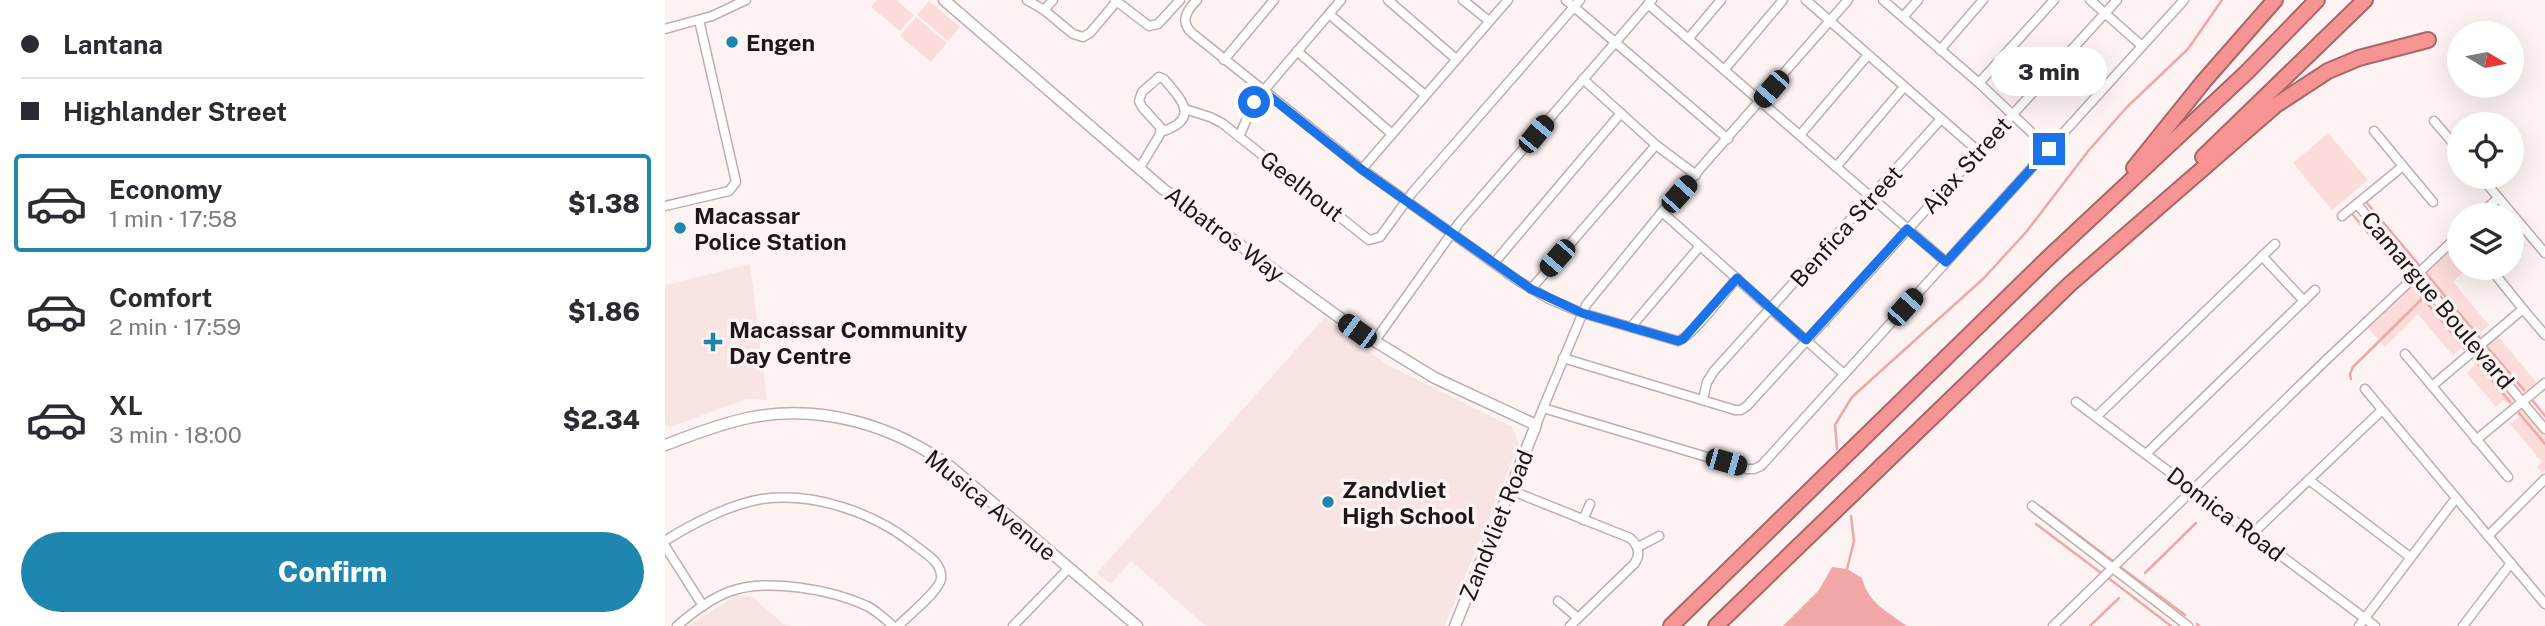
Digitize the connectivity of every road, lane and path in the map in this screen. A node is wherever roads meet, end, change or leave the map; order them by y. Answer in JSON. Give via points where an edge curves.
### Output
{"nodes":[{"id":1,"x":746,"y":0,"type":"edge"},
{"id":2,"x":944,"y":0,"type":"edge"},
{"id":3,"x":1027,"y":0,"type":"edge"},
{"id":4,"x":1053,"y":0,"type":"edge"},
{"id":5,"x":1180,"y":0,"type":"edge"},
{"id":6,"x":1197,"y":0,"type":"edge"},
{"id":7,"x":1274,"y":0,"type":"edge"},
{"id":8,"x":1341,"y":0,"type":"edge"},
{"id":9,"x":1388,"y":0,"type":"edge"},
{"id":10,"x":1463,"y":0,"type":"edge"},
{"id":11,"x":1508,"y":0,"type":"edge"},
{"id":12,"x":1566,"y":0,"type":"edge"},
{"id":13,"x":1721,"y":0,"type":"edge"},
{"id":14,"x":1783,"y":0,"type":"edge"},
{"id":15,"x":1807,"y":0,"type":"edge"},
{"id":16,"x":1849,"y":0,"type":"edge"},
{"id":17,"x":1883,"y":0,"type":"edge"},
{"id":18,"x":1918,"y":0,"type":"edge"},
{"id":19,"x":1983,"y":0,"type":"edge"},
{"id":20,"x":2054,"y":0,"type":"edge"},
{"id":21,"x":2090,"y":0,"type":"edge"},
{"id":22,"x":2117,"y":0,"type":"edge"},
{"id":23,"x":2184,"y":0,"type":"edge"},
{"id":24,"x":2275,"y":0,"type":"edge"},
{"id":25,"x":2318,"y":0,"type":"edge"},
{"id":26,"x":2365,"y":0,"type":"edge"},
{"id":27,"x":1116,"y":1,"type":"edge"},
{"id":28,"x":1650,"y":2,"type":"edge"},
{"id":29,"x":1577,"y":3,"type":"edge"},
{"id":30,"x":1045,"y":10,"type":"junction"},
{"id":31,"x":2105,"y":13,"type":"junction"},
{"id":32,"x":1329,"y":14,"type":"junction"},
{"id":33,"x":1903,"y":17,"type":"junction"},
{"id":34,"x":699,"y":20,"type":"junction"},
{"id":35,"x":1831,"y":20,"type":"junction"},
{"id":36,"x":1489,"y":21,"type":"junction"},
{"id":37,"x":665,"y":29,"type":"edge"},
{"id":38,"x":1689,"y":38,"type":"junction"},
{"id":39,"x":2428,"y":40,"type":"dead end"},
{"id":40,"x":1615,"y":41,"type":"junction"},
{"id":41,"x":2141,"y":46,"type":"junction"},
{"id":42,"x":1940,"y":50,"type":"junction"},
{"id":43,"x":1297,"y":51,"type":"junction"},
{"id":44,"x":1868,"y":55,"type":"junction"},
{"id":45,"x":1456,"y":59,"type":"junction"},
{"id":46,"x":1224,"y":60,"type":"junction"},
{"id":47,"x":1725,"y":69,"type":"junction"},
{"id":48,"x":1583,"y":79,"type":"junction"},
{"id":49,"x":1979,"y":83,"type":"junction"},
{"id":50,"x":1904,"y":87,"type":"junction"},
{"id":51,"x":1263,"y":91,"type":"junction"},
{"id":52,"x":1425,"y":95,"type":"junction"},
{"id":53,"x":1760,"y":101,"type":"junction"},
{"id":54,"x":1185,"y":109,"type":"junction"},
{"id":55,"x":1621,"y":113,"type":"junction"},
{"id":56,"x":2013,"y":114,"type":"junction"},
{"id":57,"x":1941,"y":119,"type":"junction"},
{"id":58,"x":2434,"y":121,"type":"dead end"},
{"id":59,"x":2374,"y":131,"type":"dead end"},
{"id":60,"x":1161,"y":132,"type":"junction"},
{"id":61,"x":1392,"y":134,"type":"junction"},
{"id":62,"x":1800,"y":135,"type":"junction"},
{"id":63,"x":1239,"y":136,"type":"junction"},
{"id":64,"x":2447,"y":136,"type":"edge"},
{"id":65,"x":1728,"y":139,"type":"junction"},
{"id":66,"x":1656,"y":145,"type":"junction"},
{"id":67,"x":2049,"y":149,"type":"junction"},
{"id":68,"x":1978,"y":152,"type":"junction"},
{"id":69,"x":2403,"y":166,"type":"junction"},
{"id":70,"x":1836,"y":167,"type":"junction"},
{"id":71,"x":1139,"y":169,"type":"junction"},
{"id":72,"x":1361,"y":169,"type":"junction"},
{"id":73,"x":1696,"y":175,"type":"junction"},
{"id":74,"x":2491,"y":189,"type":"edge"},
{"id":75,"x":1870,"y":197,"type":"junction"},
{"id":76,"x":2498,"y":198,"type":"junction"},
{"id":77,"x":1406,"y":201,"type":"junction"},
{"id":78,"x":2433,"y":202,"type":"dead end"},
{"id":79,"x":2493,"y":203,"type":"edge"},
{"id":80,"x":2357,"y":204,"type":"junction"},
{"id":81,"x":665,"y":206,"type":"edge"},
{"id":82,"x":2100,"y":211,"type":"junction"},
{"id":83,"x":1663,"y":212,"type":"junction"},
{"id":84,"x":2342,"y":216,"type":"dead end"},
{"id":85,"x":1907,"y":229,"type":"junction"},
{"id":86,"x":1452,"y":233,"type":"junction"},
{"id":87,"x":2274,"y":244,"type":"dead end"},
{"id":88,"x":1700,"y":246,"type":"junction"},
{"id":89,"x":2447,"y":246,"type":"edge"},
{"id":90,"x":2545,"y":252,"type":"edge"},
{"id":91,"x":2262,"y":256,"type":"junction"},
{"id":92,"x":1946,"y":262,"type":"junction"},
{"id":93,"x":1494,"y":263,"type":"junction"},
{"id":94,"x":2091,"y":267,"type":"junction"},
{"id":95,"x":2417,"y":275,"type":"junction"},
{"id":96,"x":1737,"y":278,"type":"junction"},
{"id":97,"x":2500,"y":280,"type":"edge"},
{"id":98,"x":1531,"y":289,"type":"junction"},
{"id":99,"x":2315,"y":290,"type":"dead end"},
{"id":100,"x":2304,"y":301,"type":"junction"},
{"id":101,"x":1771,"y":309,"type":"junction"},
{"id":102,"x":2523,"y":309,"type":"junction"},
{"id":103,"x":1582,"y":313,"type":"junction"},
{"id":104,"x":1631,"y":327,"type":"junction"},
{"id":105,"x":2545,"y":335,"type":"edge"},
{"id":106,"x":1806,"y":340,"type":"junction"},
{"id":107,"x":1374,"y":342,"type":"junction"},
{"id":108,"x":2477,"y":348,"type":"junction"},
{"id":109,"x":2405,"y":354,"type":"dead end"},
{"id":110,"x":1563,"y":358,"type":"junction"},
{"id":111,"x":1844,"y":374,"type":"junction"},
{"id":112,"x":2545,"y":383,"type":"edge"},
{"id":113,"x":2432,"y":386,"type":"junction"},
{"id":114,"x":2365,"y":389,"type":"dead end"},
{"id":115,"x":1703,"y":400,"type":"junction"},
{"id":116,"x":2076,"y":402,"type":"dead end"},
{"id":117,"x":2522,"y":402,"type":"junction"},
{"id":118,"x":1543,"y":408,"type":"junction"},
{"id":119,"x":2382,"y":410,"type":"junction"},
{"id":120,"x":2096,"y":417,"type":"junction"},
{"id":121,"x":1536,"y":425,"type":"junction"},
{"id":122,"x":2545,"y":429,"type":"edge"},
{"id":123,"x":2476,"y":440,"type":"junction"},
{"id":124,"x":665,"y":445,"type":"edge"},
{"id":125,"x":2146,"y":454,"type":"junction"},
{"id":126,"x":2508,"y":477,"type":"dead end"},
{"id":127,"x":2309,"y":480,"type":"junction"},
{"id":128,"x":2544,"y":481,"type":"edge"},
{"id":129,"x":2193,"y":489,"type":"junction"},
{"id":130,"x":1510,"y":490,"type":"junction"},
{"id":131,"x":2456,"y":498,"type":"junction"},
{"id":132,"x":1590,"y":504,"type":"dead end"},
{"id":133,"x":2032,"y":506,"type":"dead end"},
{"id":134,"x":1583,"y":520,"type":"junction"},
{"id":135,"x":2252,"y":534,"type":"junction"},
{"id":136,"x":1659,"y":536,"type":"dead end"},
{"id":137,"x":2488,"y":536,"type":"junction"},
{"id":138,"x":665,"y":543,"type":"edge"},
{"id":139,"x":1637,"y":547,"type":"junction"},
{"id":140,"x":2410,"y":557,"type":"junction"},
{"id":141,"x":2511,"y":563,"type":"junction"},
{"id":142,"x":1069,"y":568,"type":"junction"},
{"id":143,"x":2112,"y":568,"type":"junction"},
{"id":144,"x":1557,"y":601,"type":"dead end"},
{"id":145,"x":2545,"y":604,"type":"edge"},
{"id":146,"x":703,"y":606,"type":"junction"},
{"id":147,"x":1578,"y":618,"type":"junction"},
{"id":148,"x":2362,"y":622,"type":"edge"},
{"id":149,"x":677,"y":626,"type":"edge"},
{"id":150,"x":893,"y":626,"type":"edge"},
{"id":151,"x":898,"y":626,"type":"edge"},
{"id":152,"x":1013,"y":626,"type":"edge"},
{"id":153,"x":1137,"y":626,"type":"edge"},
{"id":154,"x":1455,"y":626,"type":"edge"},
{"id":155,"x":1570,"y":626,"type":"edge"},
{"id":156,"x":1671,"y":626,"type":"edge"},
{"id":157,"x":1716,"y":626,"type":"edge"},
{"id":158,"x":2053,"y":626,"type":"edge"},
{"id":159,"x":2188,"y":626,"type":"edge"},
{"id":160,"x":2375,"y":626,"type":"edge"},
{"id":161,"x":2463,"y":626,"type":"edge"}],
"edges":[{"from":1,"to":34,"type":"street"},
{"from":2,"to":71,"type":"street","name":"Albatros Way"},
{"from":3,"to":30,"type":"street"},
{"from":4,"to":30,"type":"street"},
{"from":5,"to":27,"type":"street","via":[[1159,24],[1149,26]]},
{"from":6,"to":46,"type":"street","via":[[1186,14],[1186,27]]},
{"from":7,"to":46,"type":"street"},
{"from":8,"to":32,"type":"street"},
{"from":9,"to":45,"type":"street"},
{"from":10,"to":36,"type":"street"},
{"from":11,"to":36,"type":"street"},
{"from":12,"to":29,"type":"street"},
{"from":13,"to":38,"type":"street"},
{"from":14,"to":47,"type":"street"},
{"from":15,"to":35,"type":"street"},
{"from":16,"to":35,"type":"street"},
{"from":17,"to":33,"type":"street"},
{"from":18,"to":33,"type":"street"},
{"from":19,"to":42,"type":"street"},
{"from":20,"to":49,"type":"street"},
{"from":21,"to":31,"type":"street"},
{"from":22,"to":31,"type":"street","name":"Ajax Street"},
{"from":23,"to":41,"type":"street"},
{"from":24,"to":82,"type":"highway"},
{"from":25,"to":82,"type":"highway"},
{"from":26,"to":94,"type":"highway"},
{"from":27,"to":30,"type":"street","via":[[1083,37]]},
{"from":28,"to":38,"type":"street"},
{"from":28,"to":40,"type":"street"},
{"from":29,"to":40,"type":"street"},
{"from":29,"to":77,"type":"street"},
{"from":31,"to":41,"type":"street"},
{"from":31,"to":56,"type":"street","name":"Ajax Street"},
{"from":32,"to":43,"type":"street"},
{"from":32,"to":52,"type":"street"},
{"from":33,"to":42,"type":"street"},
{"from":34,"to":37,"type":"street"},
{"from":34,"to":81,"type":"street","via":[[737,177],[729,191]]},
{"from":35,"to":44,"type":"street"},
{"from":35,"to":53,"type":"street"},
{"from":36,"to":45,"type":"street"},
{"from":38,"to":47,"type":"street"},
{"from":39,"to":94,"type":"highway","via":[[2359,58],[2294,92]]},
{"from":40,"to":48,"type":"street"},
{"from":40,"to":65,"type":"street"},
{"from":41,"to":67,"type":"street"},
{"from":42,"to":49,"type":"street"},
{"from":43,"to":51,"type":"street"},
{"from":43,"to":61,"type":"street"},
{"from":44,"to":50,"type":"street"},
{"from":44,"to":62,"type":"street"},
{"from":45,"to":52,"type":"street"},
{"from":46,"to":51,"type":"street"},
{"from":47,"to":53,"type":"street"},
{"from":48,"to":55,"type":"street"},
{"from":48,"to":86,"type":"street"},
{"from":49,"to":56,"type":"street"},
{"from":50,"to":57,"type":"street"},
{"from":50,"to":70,"type":"street"},
{"from":51,"to":63,"type":"street"},
{"from":51,"to":72,"type":"street"},
{"from":52,"to":61,"type":"street"},
{"from":53,"to":62,"type":"street"},
{"from":53,"to":65,"type":"street"},
{"from":54,"to":60,"type":"street","via":[[1175,126]]},
{"from":54,"to":60,"type":"street","via":[[1164,79],[1153,80],[1139,101]]},
{"from":54,"to":63,"type":"street","name":"Geelhout","via":[[1210,117]]},
{"from":55,"to":66,"type":"street"},
{"from":55,"to":93,"type":"street"},
{"from":56,"to":67,"type":"street"},
{"from":56,"to":68,"type":"street","name":"Ajax Street"},
{"from":57,"to":68,"type":"street"},
{"from":57,"to":75,"type":"street","name":"Benfica Street"},
{"from":58,"to":64,"type":"street"},
{"from":59,"to":69,"type":"street"},
{"from":60,"to":71,"type":"street"},
{"from":61,"to":72,"type":"street"},
{"from":62,"to":70,"type":"street"},
{"from":63,"to":77,"type":"street","name":"Geelhout","via":[[1369,240],[1380,237]]},
{"from":65,"to":73,"type":"street"},
{"from":66,"to":73,"type":"street"},
{"from":66,"to":98,"type":"street"},
{"from":67,"to":92,"type":"street"},
{"from":68,"to":85,"type":"street","name":"Ajax Street"},
{"from":69,"to":78,"type":"street"},
{"from":69,"to":80,"type":"street"},
{"from":70,"to":75,"type":"street"},
{"from":71,"to":107,"type":"street","name":"Albatros Way"},
{"from":72,"to":77,"type":"street"},
{"from":73,"to":83,"type":"street"},
{"from":74,"to":76,"type":"street"},
{"from":75,"to":85,"type":"street"},
{"from":75,"to":101,"type":"street","name":"Benfica Street"},
{"from":76,"to":79,"type":"street"},
{"from":76,"to":90,"type":"street"},
{"from":77,"to":86,"type":"street"},
{"from":80,"to":84,"type":"street"},
{"from":80,"to":95,"type":"street","name":"Camargue Boulevard"},
{"from":82,"to":156,"type":"highway"},
{"from":83,"to":88,"type":"street"},
{"from":83,"to":103,"type":"street"},
{"from":85,"to":92,"type":"street"},
{"from":85,"to":106,"type":"street","name":"Ajax Street"},
{"from":86,"to":93,"type":"street"},
{"from":86,"to":107,"type":"street"},
{"from":87,"to":91,"type":"street"},
{"from":88,"to":96,"type":"street"},
{"from":88,"to":104,"type":"street"},
{"from":89,"to":95,"type":"street"},
{"from":91,"to":100,"type":"street"},
{"from":91,"to":120,"type":"street"},
{"from":92,"to":111,"type":"street"},
{"from":93,"to":98,"type":"street"},
{"from":94,"to":157,"type":"highway"},
{"from":95,"to":108,"type":"street","name":"Camargue Boulevard"},
{"from":95,"to":129,"type":"street"},
{"from":96,"to":101,"type":"street"},
{"from":96,"to":104,"type":"street","via":[[1683,339]]},
{"from":97,"to":102,"type":"street"},
{"from":98,"to":103,"type":"street"},
{"from":99,"to":100,"type":"street"},
{"from":100,"to":125,"type":"street"},
{"from":101,"to":106,"type":"street"},
{"from":101,"to":115,"type":"street","name":"Benfica Street","via":[[1714,370]]},
{"from":102,"to":105,"type":"street"},
{"from":102,"to":108,"type":"street"},
{"from":103,"to":104,"type":"street"},
{"from":103,"to":110,"type":"street"},
{"from":106,"to":111,"type":"street"},
{"from":106,"to":115,"type":"street","name":"Ajax Street","via":[[1741,410]]},
{"from":107,"to":121,"type":"street","name":"Albatros Way","via":[[1443,382]]},
{"from":108,"to":113,"type":"street"},
{"from":108,"to":117,"type":"street","name":"Camargue Boulevard"},
{"from":109,"to":113,"type":"street"},
{"from":110,"to":115,"type":"street","name":"Ajax Street"},
{"from":110,"to":118,"type":"street"},
{"from":111,"to":118,"type":"street","via":[[1754,469]]},
{"from":112,"to":117,"type":"street"},
{"from":113,"to":123,"type":"street"},
{"from":114,"to":119,"type":"street"},
{"from":116,"to":120,"type":"street","name":"Domica Road"},
{"from":117,"to":122,"type":"street","name":"Camargue Boulevard"},
{"from":117,"to":123,"type":"street"},
{"from":118,"to":121,"type":"street"},
{"from":119,"to":127,"type":"street"},
{"from":119,"to":131,"type":"street"},
{"from":120,"to":125,"type":"street","name":"Domica Road"},
{"from":121,"to":130,"type":"street","name":"Zandvliet Road"},
{"from":123,"to":126,"type":"street"},
{"from":124,"to":142,"type":"street","name":"Musica Avenue","via":[[766,415],[857,421],[940,459]]},
{"from":125,"to":129,"type":"street","name":"Domica Road"},
{"from":127,"to":135,"type":"street"},
{"from":127,"to":140,"type":"street"},
{"from":128,"to":137,"type":"street"},
{"from":129,"to":135,"type":"street","name":"Domica Road"},
{"from":129,"to":143,"type":"street"},
{"from":130,"to":134,"type":"street"},
{"from":130,"to":154,"type":"street","name":"Zandvliet Road"},
{"from":131,"to":137,"type":"street"},
{"from":131,"to":140,"type":"street"},
{"from":132,"to":134,"type":"street"},
{"from":133,"to":143,"type":"street"},
{"from":134,"to":139,"type":"street","via":[[1630,538]]},
{"from":135,"to":148,"type":"street","name":"Domica Road"},
{"from":136,"to":139,"type":"street"},
{"from":137,"to":141,"type":"street"},
{"from":138,"to":146,"type":"street"},
{"from":138,"to":151,"type":"street","via":[[693,524],[760,499],[846,506],[908,540],[935,562],[941,578],[937,587]]},
{"from":139,"to":147,"type":"street","via":[[1633,564]]},
{"from":140,"to":148,"type":"street"},
{"from":141,"to":145,"type":"street"},
{"from":141,"to":161,"type":"street"},
{"from":142,"to":152,"type":"street"},
{"from":142,"to":153,"type":"street","name":"Musica Avenue"},
{"from":143,"to":158,"type":"street"},
{"from":143,"to":159,"type":"street"},
{"from":144,"to":147,"type":"street"},
{"from":146,"to":149,"type":"street"},
{"from":146,"to":150,"type":"street","via":[[740,589],[800,588],[867,606]]},
{"from":147,"to":155,"type":"street"},
{"from":148,"to":160,"type":"street","name":"Domica Road"}]}
